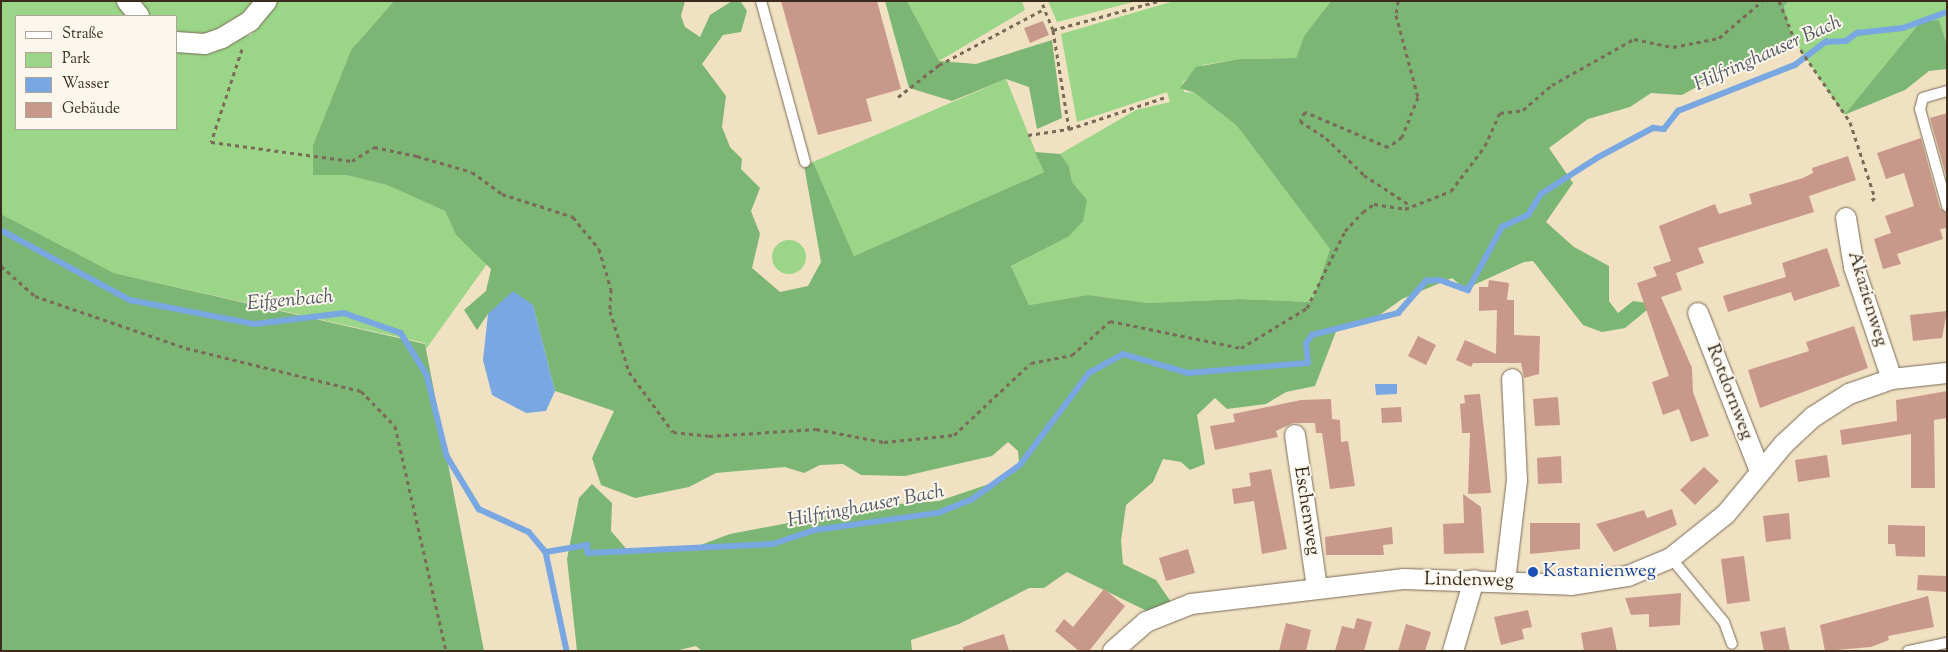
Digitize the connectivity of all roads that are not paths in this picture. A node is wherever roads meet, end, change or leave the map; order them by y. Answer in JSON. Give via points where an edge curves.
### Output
{"nodes":[{"id":1,"x":127,"y":1,"type":"edge"},
{"id":2,"x":267,"y":1,"type":"edge"},
{"id":3,"x":761,"y":1,"type":"edge"},
{"id":4,"x":138,"y":15,"type":"edge"},
{"id":5,"x":178,"y":42,"type":"edge"},
{"id":6,"x":1947,"y":91,"type":"edge"},
{"id":7,"x":805,"y":162,"type":"dead end"},
{"id":8,"x":1947,"y":206,"type":"edge"},
{"id":9,"x":1846,"y":218,"type":"dead end"},
{"id":10,"x":1698,"y":313,"type":"dead end"},
{"id":11,"x":1947,"y":373,"type":"edge"},
{"id":12,"x":1512,"y":379,"type":"dead end"},
{"id":13,"x":1892,"y":379,"type":"junction"},
{"id":14,"x":1295,"y":435,"type":"dead end"},
{"id":15,"x":1760,"y":471,"type":"junction"},
{"id":16,"x":1671,"y":558,"type":"junction"},
{"id":17,"x":1474,"y":580,"type":"junction"},
{"id":18,"x":1504,"y":581,"type":"junction"},
{"id":19,"x":1318,"y":587,"type":"junction"},
{"id":20,"x":1947,"y":643,"type":"edge"},
{"id":21,"x":1732,"y":644,"type":"dead end"},
{"id":22,"x":1113,"y":651,"type":"edge"},
{"id":23,"x":1453,"y":651,"type":"edge"},
{"id":24,"x":1908,"y":651,"type":"edge"}],
"edges":[{"from":1,"to":4,"type":"street"},
{"from":2,"to":5,"type":"street","via":[[242,26],[206,44]]},
{"from":3,"to":7,"type":"lane"},
{"from":6,"to":8,"type":"lane","via":[[1923,98],[1920,109]]},
{"from":9,"to":13,"type":"street","name":"Akazienweg","via":[[1854,267]]},
{"from":10,"to":15,"type":"street","name":"Rotdornweg"},
{"from":11,"to":13,"type":"street","name":"Lindenweg"},
{"from":12,"to":18,"type":"street","via":[[1517,480]]},
{"from":13,"to":15,"type":"street","name":"Lindenweg","via":[[1849,394],[1813,417]]},
{"from":14,"to":19,"type":"street","name":"Eschenweg"},
{"from":15,"to":16,"type":"street","name":"Lindenweg","via":[[1726,514]]},
{"from":16,"to":18,"type":"street","name":"Lindenweg","via":[[1628,576],[1571,585]]},
{"from":16,"to":21,"type":"lane","via":[[1724,622]]},
{"from":17,"to":18,"type":"street","name":"Lindenweg"},
{"from":17,"to":19,"type":"street","name":"Lindenweg","via":[[1403,579]]},
{"from":17,"to":23,"type":"street"},
{"from":19,"to":22,"type":"street","name":"Lindenweg","via":[[1191,604],[1146,622]]},
{"from":20,"to":24,"type":"lane"}]}
